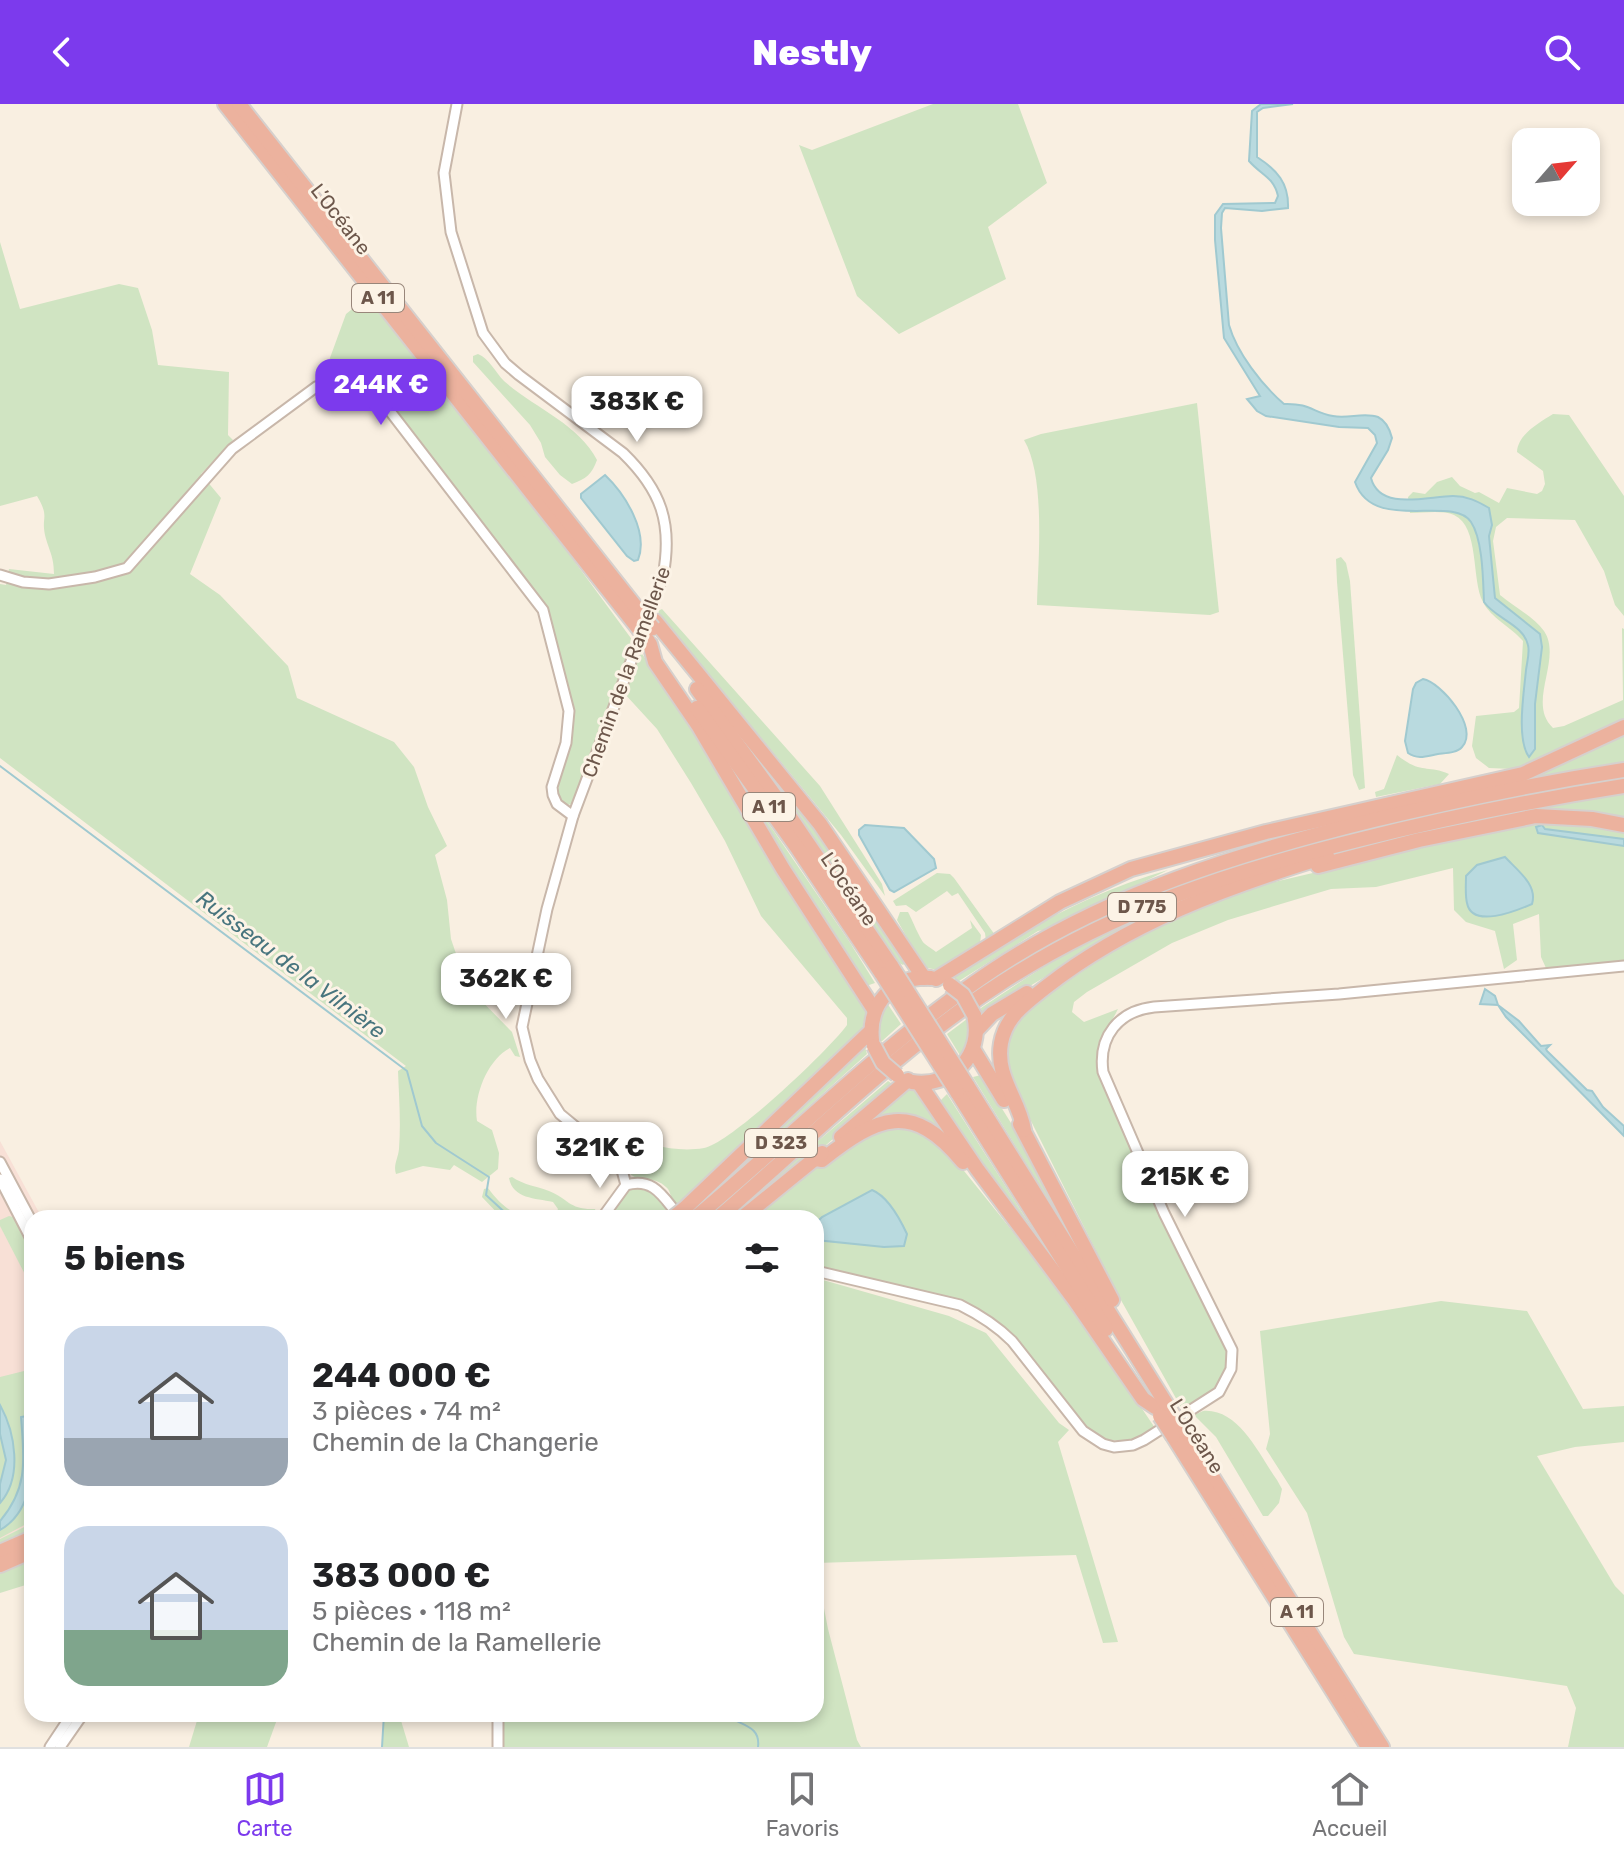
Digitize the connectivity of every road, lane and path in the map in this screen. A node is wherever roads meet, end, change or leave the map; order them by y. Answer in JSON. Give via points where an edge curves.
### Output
{"nodes":[{"id":1,"x":225,"y":104,"type":"edge"},
{"id":2,"x":239,"y":104,"type":"edge"},
{"id":3,"x":457,"y":104,"type":"edge"},
{"id":4,"x":0,"y":575,"type":"edge"},
{"id":5,"x":648,"y":630,"type":"junction"},
{"id":6,"x":1624,"y":727,"type":"edge"},
{"id":7,"x":1624,"y":770,"type":"edge"},
{"id":8,"x":1624,"y":786,"type":"edge"},
{"id":9,"x":573,"y":816,"type":"junction"},
{"id":10,"x":1624,"y":825,"type":"edge"},
{"id":11,"x":1402,"y":829,"type":"junction"},
{"id":12,"x":1260,"y":849,"type":"junction"},
{"id":13,"x":1274,"y":875,"type":"junction"},
{"id":14,"x":1041,"y":914,"type":"junction"},
{"id":15,"x":1624,"y":966,"type":"edge"},
{"id":16,"x":1060,"y":976,"type":"junction"},
{"id":17,"x":937,"y":980,"type":"junction"},
{"id":18,"x":875,"y":1011,"type":"junction"},
{"id":19,"x":976,"y":1031,"type":"junction"},
{"id":20,"x":872,"y":1038,"type":"junction"},
{"id":21,"x":906,"y":1043,"type":"junction"},
{"id":22,"x":973,"y":1049,"type":"junction"},
{"id":23,"x":908,"y":1079,"type":"junction"},
{"id":24,"x":962,"y":1089,"type":"junction"},
{"id":25,"x":1024,"y":1130,"type":"junction"},
{"id":26,"x":816,"y":1159,"type":"junction"},
{"id":27,"x":0,"y":1162,"type":"edge"},
{"id":28,"x":0,"y":1179,"type":"edge"},
{"id":29,"x":626,"y":1185,"type":"junction"},
{"id":30,"x":997,"y":1196,"type":"junction"},
{"id":31,"x":26,"y":1210,"type":"edge"},
{"id":32,"x":608,"y":1210,"type":"edge"},
{"id":33,"x":677,"y":1210,"type":"edge"},
{"id":34,"x":689,"y":1210,"type":"edge"},
{"id":35,"x":691,"y":1210,"type":"edge"},
{"id":36,"x":727,"y":1210,"type":"edge"},
{"id":37,"x":752,"y":1210,"type":"edge"},
{"id":38,"x":24,"y":1226,"type":"edge"},
{"id":39,"x":824,"y":1273,"type":"edge"},
{"id":40,"x":1151,"y":1378,"type":"junction"},
{"id":41,"x":1162,"y":1411,"type":"junction"},
{"id":42,"x":1178,"y":1433,"type":"junction"},
{"id":43,"x":24,"y":1542,"type":"edge"},
{"id":44,"x":0,"y":1552,"type":"edge"},
{"id":45,"x":24,"y":1554,"type":"edge"},
{"id":46,"x":0,"y":1565,"type":"edge"},
{"id":47,"x":67,"y":1722,"type":"edge"},
{"id":48,"x":77,"y":1722,"type":"edge"},
{"id":49,"x":498,"y":1722,"type":"edge"},
{"id":50,"x":50,"y":1747,"type":"edge"},
{"id":51,"x":60,"y":1747,"type":"edge"},
{"id":52,"x":498,"y":1747,"type":"edge"},
{"id":53,"x":1368,"y":1747,"type":"edge"},
{"id":54,"x":1382,"y":1747,"type":"edge"}],
"edges":[{"from":1,"to":5,"type":"highway","name":"L’Océane","number":"A 11"},
{"from":2,"to":5,"type":"highway","name":"L’Océane","number":"A 11"},
{"from":3,"to":9,"type":"street","name":"Chemin de la Ramellerie","via":[[444,173],[447,212],[483,333],[519,375],[636,465],[656,494],[666,527],[663,576]]},
{"from":4,"to":9,"type":"street","via":[[49,584],[127,568],[232,449],[259,427],[316,387],[361,387],[386,406],[543,610],[569,711],[553,795]]},
{"from":5,"to":17,"type":"highway","via":[[820,824]]},
{"from":5,"to":18,"type":"highway","via":[[655,662]]},
{"from":5,"to":24,"type":"highway","name":"L’Océane","number":"A 11","bridge":true,"via":[[783,807]]},
{"from":6,"to":14,"type":"highway","via":[[1523,774],[1266,832],[1131,869]]},
{"from":7,"to":12,"type":"highway","number":"D 775","via":[[1502,791]]},
{"from":8,"to":11,"type":"highway","number":"D 775"},
{"from":9,"to":29,"type":"street","name":"Chemin de la Ramellerie","via":[[522,1027],[530,1060],[550,1099],[571,1125],[616,1148]]},
{"from":10,"to":13,"type":"highway","via":[[1536,816],[1508,820]]},
{"from":11,"to":13,"type":"highway","via":[[1387,839]]},
{"from":11,"to":21,"type":"highway","number":"D 775","via":[[1234,873],[1129,913],[1060,948]]},
{"from":12,"to":14,"type":"highway","via":[[1229,850],[1135,876]]},
{"from":12,"to":21,"type":"highway","number":"D 775","via":[[1159,883],[1076,922],[992,970]]},
{"from":13,"to":16,"type":"highway","via":[[1163,915]]},
{"from":14,"to":17,"type":"highway"},
{"from":15,"to":39,"type":"street","via":[[1154,1007],[1122,1018],[1104,1041],[1103,1072],[1164,1213],[1232,1350],[1231,1369],[1219,1392],[1133,1445],[1103,1444],[1083,1431],[1012,1341],[975,1312]]},
{"from":16,"to":19,"type":"highway","via":[[992,1014]]},
{"from":16,"to":25,"type":"highway","via":[[1016,1012],[1002,1039],[1002,1075]]},
{"from":17,"to":18,"type":"highway","via":[[911,979],[894,986]]},
{"from":17,"to":19,"type":"highway","bridge":true,"via":[[963,995]]},
{"from":18,"to":20,"type":"highway"},
{"from":19,"to":22,"type":"highway"},
{"from":20,"to":23,"type":"highway","bridge":true,"via":[[883,1063]]},
{"from":20,"to":34,"type":"highway"},
{"from":21,"to":35,"type":"highway","number":"D 323"},
{"from":21,"to":36,"type":"highway","number":"D 323"},
{"from":22,"to":23,"type":"highway","via":[[950,1076],[933,1082]]},
{"from":22,"to":25,"type":"highway"},
{"from":23,"to":26,"type":"highway"},
{"from":23,"to":30,"type":"highway"},
{"from":24,"to":40,"type":"highway","name":"L’Océane","number":"A 11"},
{"from":24,"to":41,"type":"highway","name":"L’Océane","number":"A 11"},
{"from":25,"to":40,"type":"highway","via":[[1149,1363]]},
{"from":26,"to":30,"type":"highway","via":[[872,1126],[906,1121],[938,1134]]},
{"from":26,"to":37,"type":"highway"},
{"from":27,"to":31,"type":"street"},
{"from":28,"to":38,"type":"street"},
{"from":29,"to":32,"type":"street"},
{"from":29,"to":33,"type":"street","via":[[653,1186]]},
{"from":30,"to":41,"type":"highway","via":[[1143,1399]]},
{"from":40,"to":41,"type":"highway","name":"L’Océane","number":"A 11"},
{"from":41,"to":42,"type":"highway","name":"L’Océane","number":"A 11","bridge":true},
{"from":42,"to":53,"type":"highway","name":"L’Océane","number":"A 11"},
{"from":42,"to":54,"type":"highway","name":"L’Océane","number":"A 11"},
{"from":43,"to":44,"type":"highway"},
{"from":45,"to":46,"type":"highway"},
{"from":47,"to":50,"type":"street"},
{"from":48,"to":51,"type":"street"},
{"from":49,"to":52,"type":"street"}]}
